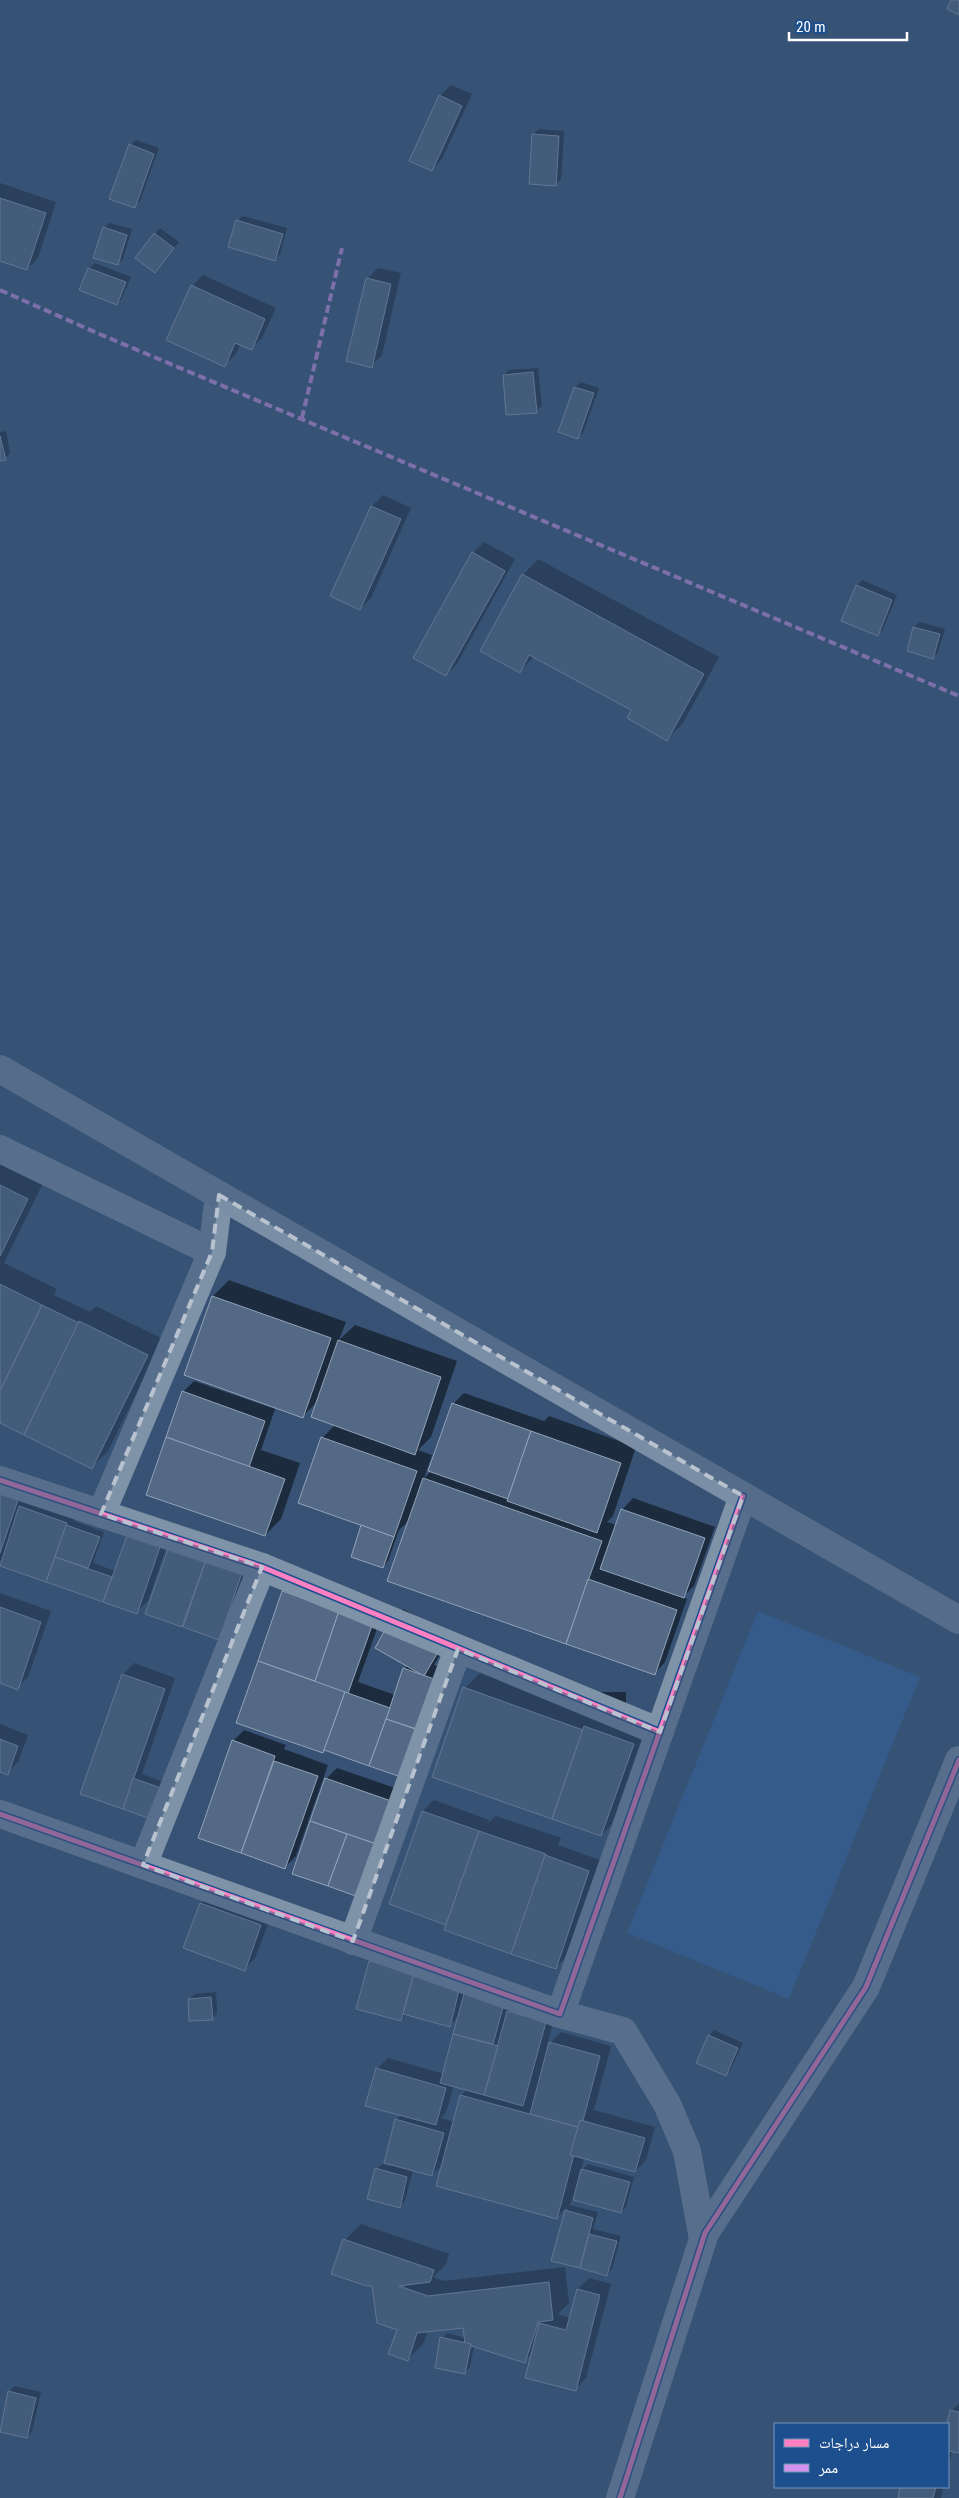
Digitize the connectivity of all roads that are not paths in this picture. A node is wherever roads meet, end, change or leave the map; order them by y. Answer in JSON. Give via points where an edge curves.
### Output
{"nodes":[{"id":1,"x":0,"y":1069,"type":"edge"},
{"id":2,"x":0,"y":1149,"type":"edge"},
{"id":3,"x":219,"y":1195,"type":"junction"},
{"id":4,"x":212,"y":1252,"type":"junction"},
{"id":5,"x":0,"y":1480,"type":"edge"},
{"id":6,"x":743,"y":1496,"type":"junction"},
{"id":7,"x":101,"y":1514,"type":"junction"},
{"id":8,"x":262,"y":1567,"type":"junction"},
{"id":9,"x":959,"y":1620,"type":"edge"},
{"id":10,"x":458,"y":1648,"type":"junction"},
{"id":11,"x":660,"y":1732,"type":"junction"},
{"id":12,"x":959,"y":1760,"type":"edge"},
{"id":13,"x":0,"y":1814,"type":"edge"},
{"id":14,"x":143,"y":1865,"type":"junction"},
{"id":15,"x":353,"y":1940,"type":"junction"},
{"id":16,"x":560,"y":2014,"type":"junction"},
{"id":17,"x":703,"y":2239,"type":"junction"},
{"id":18,"x":620,"y":2498,"type":"edge"}],
"edges":[{"from":1,"to":3,"type":"main road"},
{"from":2,"to":4,"type":"street"},
{"from":3,"to":4,"type":"street"},
{"from":3,"to":6,"type":"main road"},
{"from":4,"to":7,"type":"street"},
{"from":5,"to":7,"type":"street"},
{"from":6,"to":9,"type":"main road"},
{"from":6,"to":11,"type":"street"},
{"from":7,"to":8,"type":"street"},
{"from":8,"to":10,"type":"street"},
{"from":8,"to":14,"type":"street"},
{"from":10,"to":11,"type":"street"},
{"from":10,"to":15,"type":"street"},
{"from":11,"to":16,"type":"street"},
{"from":12,"to":17,"type":"street","via":[[866,1987]]},
{"from":13,"to":14,"type":"street"},
{"from":14,"to":15,"type":"street"},
{"from":15,"to":16,"type":"street"},
{"from":16,"to":17,"type":"street","via":[[623,2032],[666,2104],[687,2151]]},
{"from":17,"to":18,"type":"street"}]}
